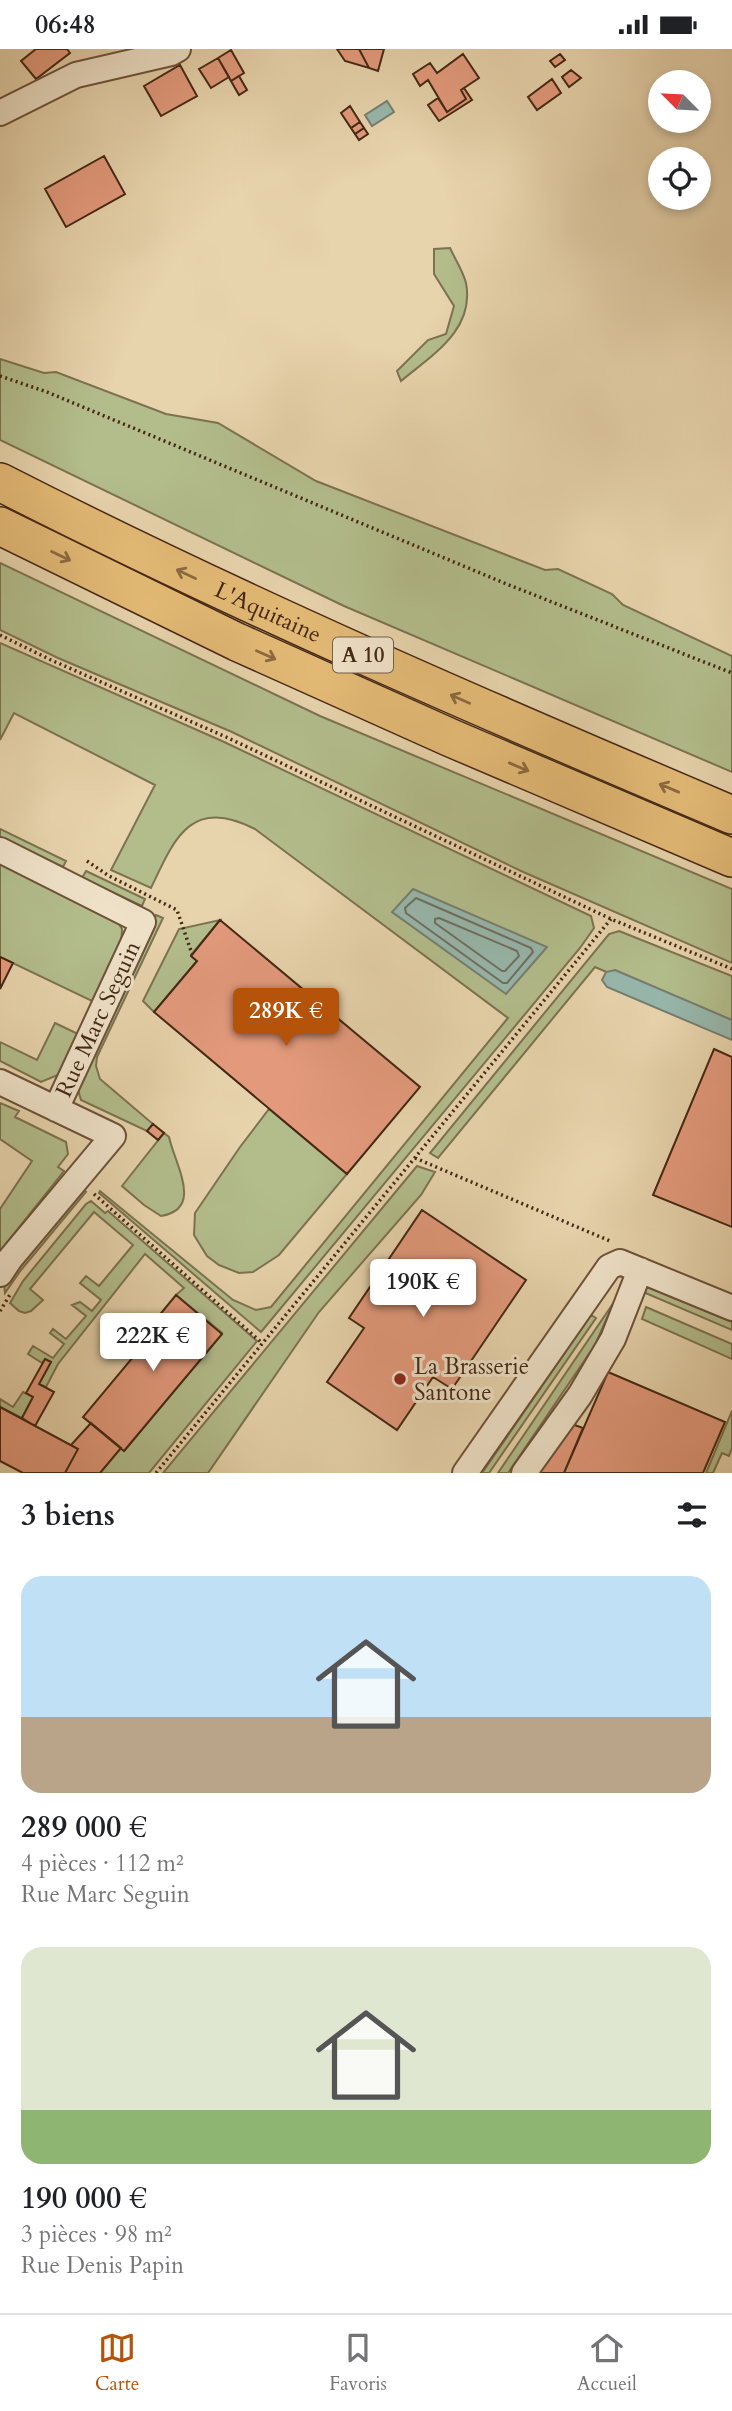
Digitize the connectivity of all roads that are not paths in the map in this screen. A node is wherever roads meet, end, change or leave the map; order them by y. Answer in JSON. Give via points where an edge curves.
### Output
{"nodes":[{"id":1,"x":178,"y":49,"type":"edge"},
{"id":2,"x":155,"y":53,"type":"edge"},
{"id":3,"x":0,"y":113,"type":"edge"},
{"id":4,"x":0,"y":482,"type":"edge"},
{"id":5,"x":0,"y":526,"type":"edge"},
{"id":6,"x":732,"y":814,"type":"edge"},
{"id":7,"x":0,"y":850,"type":"edge"},
{"id":8,"x":732,"y":858,"type":"edge"},
{"id":9,"x":0,"y":1082,"type":"edge"},
{"id":10,"x":56,"y":1109,"type":"junction"},
{"id":11,"x":640,"y":1270,"type":"junction"},
{"id":12,"x":0,"y":1274,"type":"edge"},
{"id":13,"x":732,"y":1308,"type":"edge"},
{"id":14,"x":465,"y":1473,"type":"edge"},
{"id":15,"x":524,"y":1473,"type":"edge"}],
"edges":[{"from":1,"to":2,"type":"street"},
{"from":2,"to":3,"type":"street","via":[[76,75]]},
{"from":6,"to":4,"type":"highway","name":"L'Aquitaine","number":"A 10","one_way":true,"via":[[254,607]]},
{"from":5,"to":8,"type":"highway","name":"L'Aquitaine","number":"A 10","one_way":true,"via":[[237,642]]},
{"from":7,"to":10,"type":"street","name":"Rue Marc Seguin","via":[[143,922]]},
{"from":9,"to":10,"type":"street"},
{"from":10,"to":12,"type":"street","via":[[113,1136]]},
{"from":11,"to":13,"type":"street"},
{"from":11,"to":14,"type":"street","via":[[620,1262],[609,1267]]},
{"from":11,"to":15,"type":"street","via":[[613,1339]]}]}
